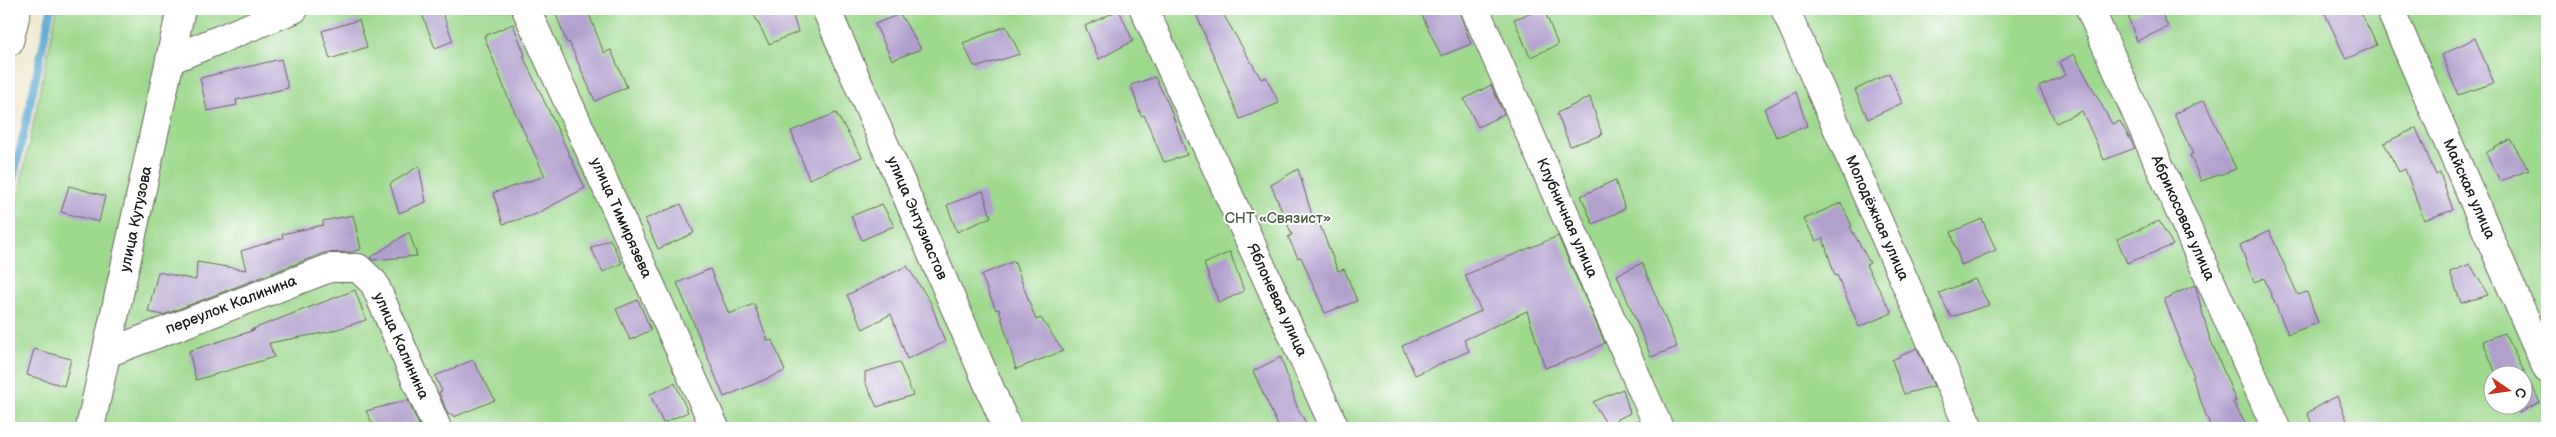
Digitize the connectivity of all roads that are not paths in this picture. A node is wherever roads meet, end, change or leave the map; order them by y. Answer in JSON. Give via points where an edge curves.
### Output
{"nodes":[{"id":1,"x":17,"y":9,"type":"edge"},
{"id":2,"x":181,"y":9,"type":"edge"},
{"id":3,"x":294,"y":9,"type":"edge"},
{"id":4,"x":526,"y":9,"type":"edge"},
{"id":5,"x":826,"y":9,"type":"edge"},
{"id":6,"x":1144,"y":9,"type":"edge"},
{"id":7,"x":1475,"y":9,"type":"edge"},
{"id":8,"x":1785,"y":9,"type":"edge"},
{"id":9,"x":2090,"y":9,"type":"edge"},
{"id":10,"x":2390,"y":9,"type":"edge"},
{"id":11,"x":9,"y":42,"type":"edge"},
{"id":12,"x":172,"y":59,"type":"junction"},
{"id":13,"x":358,"y":268,"type":"joint"},
{"id":14,"x":107,"y":353,"type":"junction"},
{"id":15,"x":2547,"y":369,"type":"edge"},
{"id":16,"x":90,"y":428,"type":"edge"},
{"id":17,"x":437,"y":428,"type":"edge"},
{"id":18,"x":716,"y":428,"type":"edge"},
{"id":19,"x":1007,"y":428,"type":"edge"},
{"id":20,"x":1335,"y":428,"type":"edge"},
{"id":21,"x":1659,"y":428,"type":"edge"},
{"id":22,"x":1969,"y":428,"type":"edge"},
{"id":23,"x":2276,"y":428,"type":"edge"}],
"edges":[{"from":1,"to":11,"type":"street"},
{"from":2,"to":12,"type":"street","name":"улица Кутузова"},
{"from":3,"to":12,"type":"street"},
{"from":4,"to":18,"type":"street","name":"улица Тимирязева"},
{"from":5,"to":19,"type":"street","name":"улица Энтузиастов"},
{"from":6,"to":20,"type":"street","name":"Яблоневая улица"},
{"from":7,"to":21,"type":"street","name":"Клубничная улица"},
{"from":8,"to":22,"type":"street","name":"Молодёжная улица"},
{"from":9,"to":23,"type":"street","name":"Абрикосовая улица"},
{"from":10,"to":15,"type":"street","name":"Майская улица"},
{"from":12,"to":14,"type":"street","name":"улица Кутузова"},
{"from":13,"to":14,"type":"street","name":"переулок Калинина","via":[[330,268]]},
{"from":13,"to":17,"type":"street","name":"улица Калинина","via":[[374,283]]},
{"from":14,"to":16,"type":"street","name":"улица Кутузова"}]}
